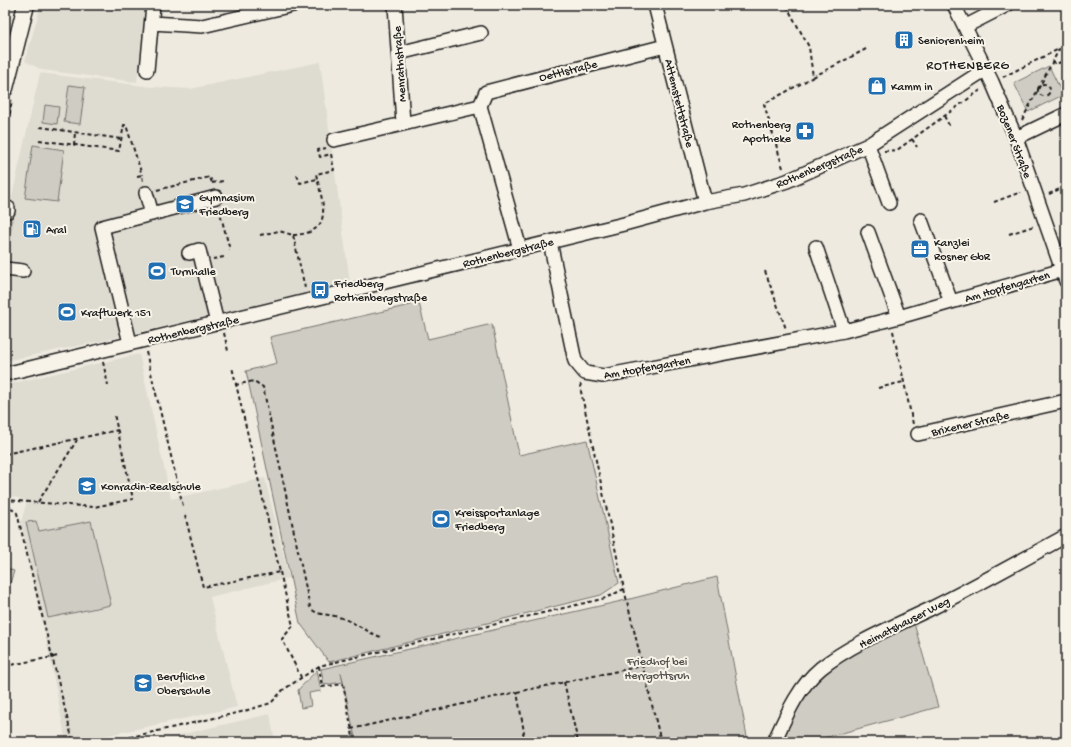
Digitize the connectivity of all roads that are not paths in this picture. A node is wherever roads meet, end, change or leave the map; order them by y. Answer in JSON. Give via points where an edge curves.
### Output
{"nodes":[{"id":1,"x":26,"y":5,"type":"edge"},
{"id":2,"x":153,"y":5,"type":"edge"},
{"id":3,"x":293,"y":5,"type":"edge"},
{"id":4,"x":395,"y":5,"type":"edge"},
{"id":5,"x":655,"y":5,"type":"edge"},
{"id":6,"x":954,"y":5,"type":"edge"},
{"id":7,"x":1007,"y":5,"type":"edge"},
{"id":8,"x":152,"y":22,"type":"junction"},
{"id":9,"x":966,"y":26,"type":"junction"},
{"id":10,"x":481,"y":33,"type":"dead end"},
{"id":11,"x":665,"y":46,"type":"junction"},
{"id":12,"x":399,"y":53,"type":"junction"},
{"id":13,"x":986,"y":69,"type":"junction"},
{"id":14,"x":147,"y":70,"type":"dead end"},
{"id":15,"x":5,"y":88,"type":"edge"},
{"id":16,"x":480,"y":106,"type":"junction"},
{"id":17,"x":1066,"y":114,"type":"edge"},
{"id":18,"x":403,"y":123,"type":"junction"},
{"id":19,"x":1016,"y":138,"type":"junction"},
{"id":20,"x":334,"y":140,"type":"dead end"},
{"id":21,"x":870,"y":151,"type":"junction"},
{"id":22,"x":146,"y":192,"type":"road end"},
{"id":23,"x":216,"y":197,"type":"dead end"},
{"id":24,"x":705,"y":202,"type":"junction"},
{"id":25,"x":889,"y":202,"type":"dead end"},
{"id":26,"x":152,"y":214,"type":"junction"},
{"id":27,"x":921,"y":220,"type":"dead end"},
{"id":28,"x":868,"y":232,"type":"dead end"},
{"id":29,"x":550,"y":242,"type":"junction"},
{"id":30,"x":816,"y":247,"type":"dead end"},
{"id":31,"x":520,"y":249,"type":"junction"},
{"id":32,"x":189,"y":253,"type":"dead end"},
{"id":33,"x":5,"y":269,"type":"edge"},
{"id":34,"x":23,"y":272,"type":"dead end"},
{"id":35,"x":1065,"y":273,"type":"edge"},
{"id":36,"x":951,"y":302,"type":"junction"},
{"id":37,"x":895,"y":319,"type":"junction"},
{"id":38,"x":219,"y":323,"type":"junction"},
{"id":39,"x":844,"y":331,"type":"junction"},
{"id":40,"x":130,"y":343,"type":"junction"},
{"id":41,"x":5,"y":374,"type":"edge"},
{"id":42,"x":1066,"y":401,"type":"edge"},
{"id":43,"x":918,"y":434,"type":"road end"},
{"id":44,"x":1066,"y":536,"type":"edge"},
{"id":45,"x":774,"y":742,"type":"edge"}],
"edges":[{"from":1,"to":15,"type":"main road"},
{"from":2,"to":8,"type":"street"},
{"from":3,"to":8,"type":"street","via":[[202,26]]},
{"from":4,"to":12,"type":"street","name":"Menrathstraße"},
{"from":5,"to":11,"type":"street","name":"Attemstettstraße"},
{"from":6,"to":9,"type":"street","name":"Bozener Straße"},
{"from":7,"to":9,"type":"street"},
{"from":8,"to":14,"type":"street"},
{"from":9,"to":13,"type":"street","name":"Bozener Straße"},
{"from":10,"to":12,"type":"street"},
{"from":11,"to":16,"type":"street","name":"Oettlstraße","via":[[486,92]]},
{"from":11,"to":24,"type":"street","name":"Attemstettstraße"},
{"from":12,"to":18,"type":"street","name":"Menrathstraße"},
{"from":13,"to":19,"type":"street","name":"Bozener Straße"},
{"from":13,"to":21,"type":"street","name":"Rothenbergstraße"},
{"from":16,"to":18,"type":"street"},
{"from":16,"to":31,"type":"street"},
{"from":17,"to":19,"type":"street"},
{"from":18,"to":20,"type":"street"},
{"from":19,"to":35,"type":"street","name":"Bozener Straße"},
{"from":21,"to":24,"type":"street","name":"Rothenbergstraße","via":[[744,195]]},
{"from":21,"to":25,"type":"street"},
{"from":22,"to":26,"type":"street"},
{"from":23,"to":26,"type":"street"},
{"from":24,"to":29,"type":"street","name":"Rothenbergstraße"},
{"from":26,"to":40,"type":"street","via":[[102,227]]},
{"from":27,"to":36,"type":"street","name":"Am Hopfengarten"},
{"from":28,"to":37,"type":"street"},
{"from":29,"to":31,"type":"street","name":"Rothenbergstraße"},
{"from":29,"to":39,"type":"street","name":"Am Hopfengarten","via":[[575,361],[585,373],[603,376]]},
{"from":30,"to":39,"type":"street"},
{"from":31,"to":38,"type":"street","name":"Rothenbergstraße"},
{"from":32,"to":38,"type":"street","via":[[199,250]]},
{"from":33,"to":34,"type":"street"},
{"from":35,"to":36,"type":"street","name":"Am Hopfengarten"},
{"from":36,"to":37,"type":"street","name":"Am Hopfengarten"},
{"from":37,"to":39,"type":"street","name":"Am Hopfengarten"},
{"from":38,"to":40,"type":"street","name":"Rothenbergstraße"},
{"from":40,"to":41,"type":"street","name":"Rothenbergstraße"},
{"from":42,"to":43,"type":"street","name":"Brixener Straße"},
{"from":44,"to":45,"type":"street","name":"Heimatshauser Weg","via":[[969,589],[865,641],[821,669],[804,686]]}]}
